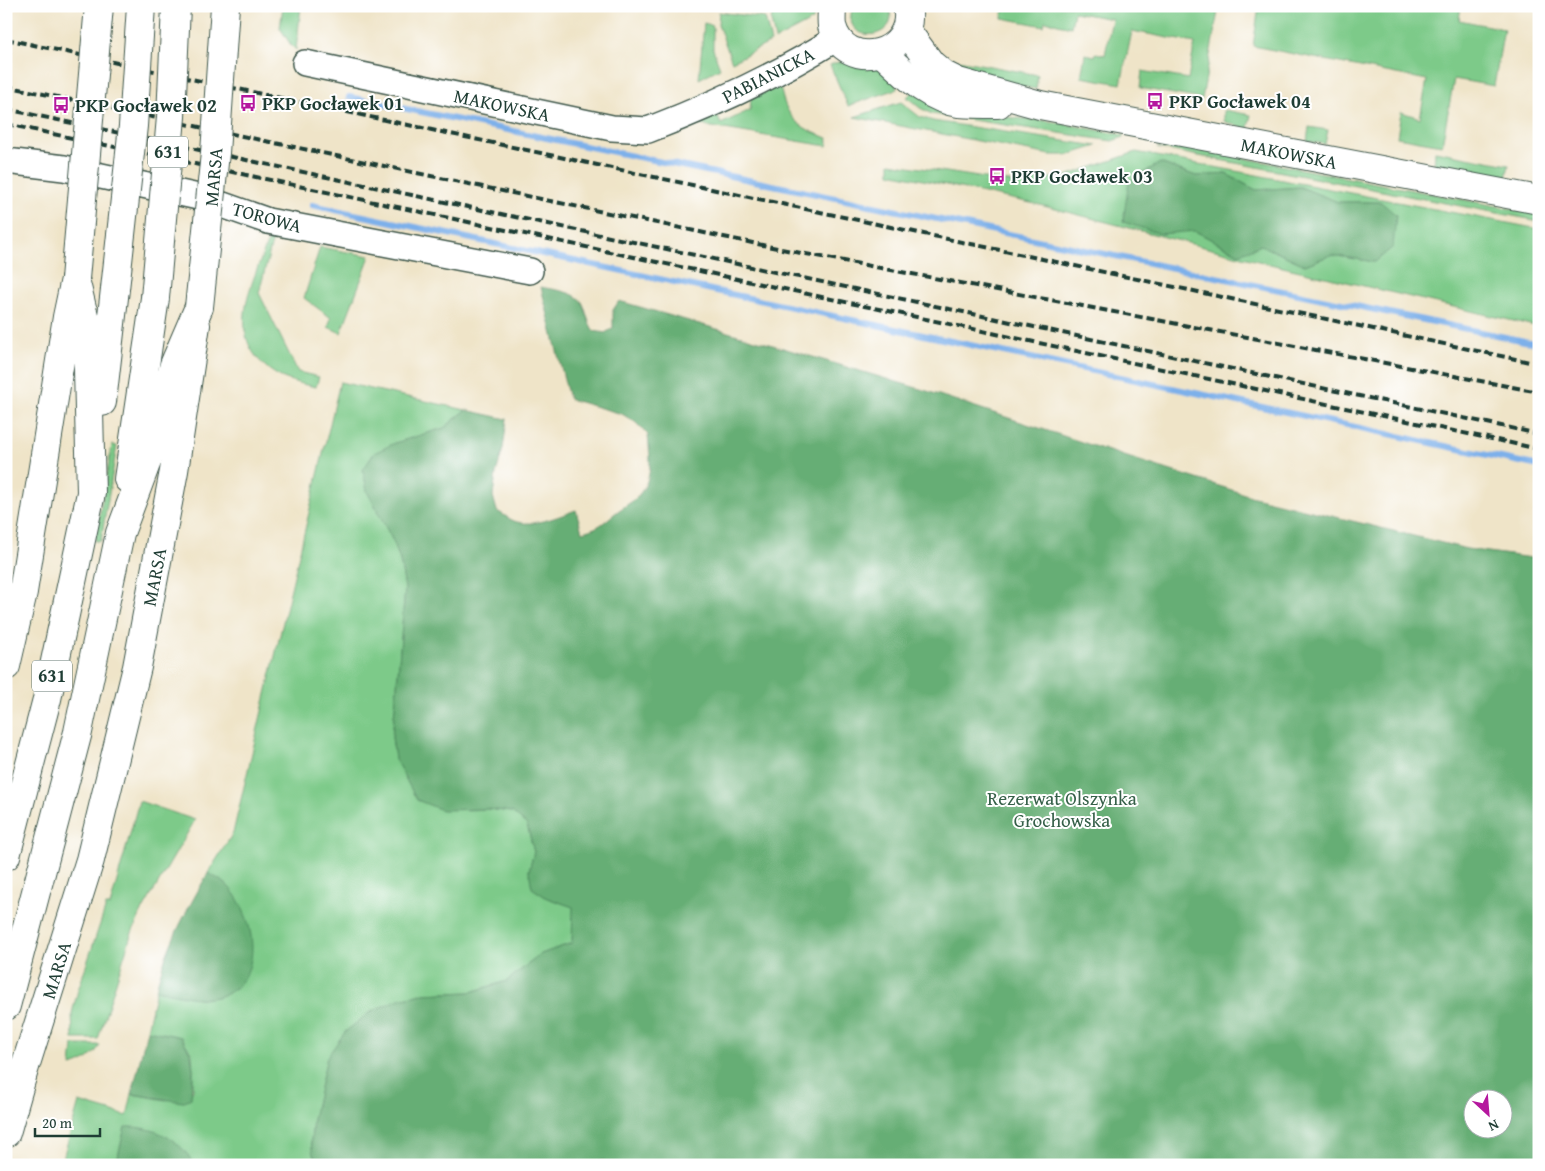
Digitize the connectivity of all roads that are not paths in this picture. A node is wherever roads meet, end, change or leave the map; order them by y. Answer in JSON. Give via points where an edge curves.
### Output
{"nodes":[{"id":1,"x":99,"y":6,"type":"edge"},
{"id":2,"x":141,"y":6,"type":"edge"},
{"id":3,"x":176,"y":6,"type":"edge"},
{"id":4,"x":225,"y":6,"type":"edge"},
{"id":5,"x":832,"y":6,"type":"edge"},
{"id":6,"x":908,"y":13,"type":"edge"},
{"id":7,"x":837,"y":38,"type":"junction"},
{"id":8,"x":882,"y":53,"type":"junction"},
{"id":9,"x":305,"y":63,"type":"dead end"},
{"id":10,"x":1040,"y":106,"type":"junction"},
{"id":11,"x":698,"y":111,"type":"joint"},
{"id":12,"x":6,"y":161,"type":"edge"},
{"id":13,"x":1539,"y":200,"type":"edge"},
{"id":14,"x":530,"y":271,"type":"dead end"},
{"id":15,"x":75,"y":279,"type":"junction"},
{"id":16,"x":199,"y":307,"type":"junction"},
{"id":17,"x":91,"y":493,"type":"junction"},
{"id":18,"x":120,"y":533,"type":"junction"},
{"id":19,"x":6,"y":666,"type":"edge"},
{"id":20,"x":6,"y":856,"type":"edge"},
{"id":21,"x":6,"y":1006,"type":"edge"},
{"id":22,"x":6,"y":1133,"type":"edge"}],
"edges":[{"from":1,"to":15,"type":"main road","bridge":true},
{"from":2,"to":17,"type":"main road","number":"631","bridge":true,"via":[[133,126]]},
{"from":3,"to":18,"type":"main road","number":"631","bridge":true,"via":[[171,117],[154,298]]},
{"from":4,"to":16,"type":"main road","name":"MARSA","bridge":true,"via":[[215,153]]},
{"from":5,"to":7,"type":"main road","via":[[831,24]]},
{"from":6,"to":8,"type":"main road","via":[[897,44]]},
{"from":6,"to":10,"type":"main road","name":"MAKOWSKA","via":[[931,64],[944,75]]},
{"from":7,"to":8,"type":"main road","via":[[859,53]]},
{"from":7,"to":11,"type":"street","name":"PABIANICKA"},
{"from":8,"to":10,"type":"main road","name":"MAKOWSKA","via":[[928,92],[942,98],[958,103]]},
{"from":9,"to":11,"type":"street","name":"MAKOWSKA","via":[[624,129],[648,130]]},
{"from":10,"to":13,"type":"main road","name":"MAKOWSKA"},
{"from":12,"to":14,"type":"street","name":"TOROWA","via":[[64,168],[203,198],[268,220]]},
{"from":15,"to":17,"type":"main road","via":[[87,328]]},
{"from":15,"to":19,"type":"main road","via":[[23,592]]},
{"from":16,"to":18,"type":"main road","via":[[174,365],[150,452]]},
{"from":16,"to":22,"type":"main road","name":"MARSA","via":[[174,471],[137,667],[90,860]]},
{"from":17,"to":20,"type":"main road","number":"631","via":[[47,698]]},
{"from":18,"to":21,"type":"main road","number":"631","via":[[78,732]]}]}
